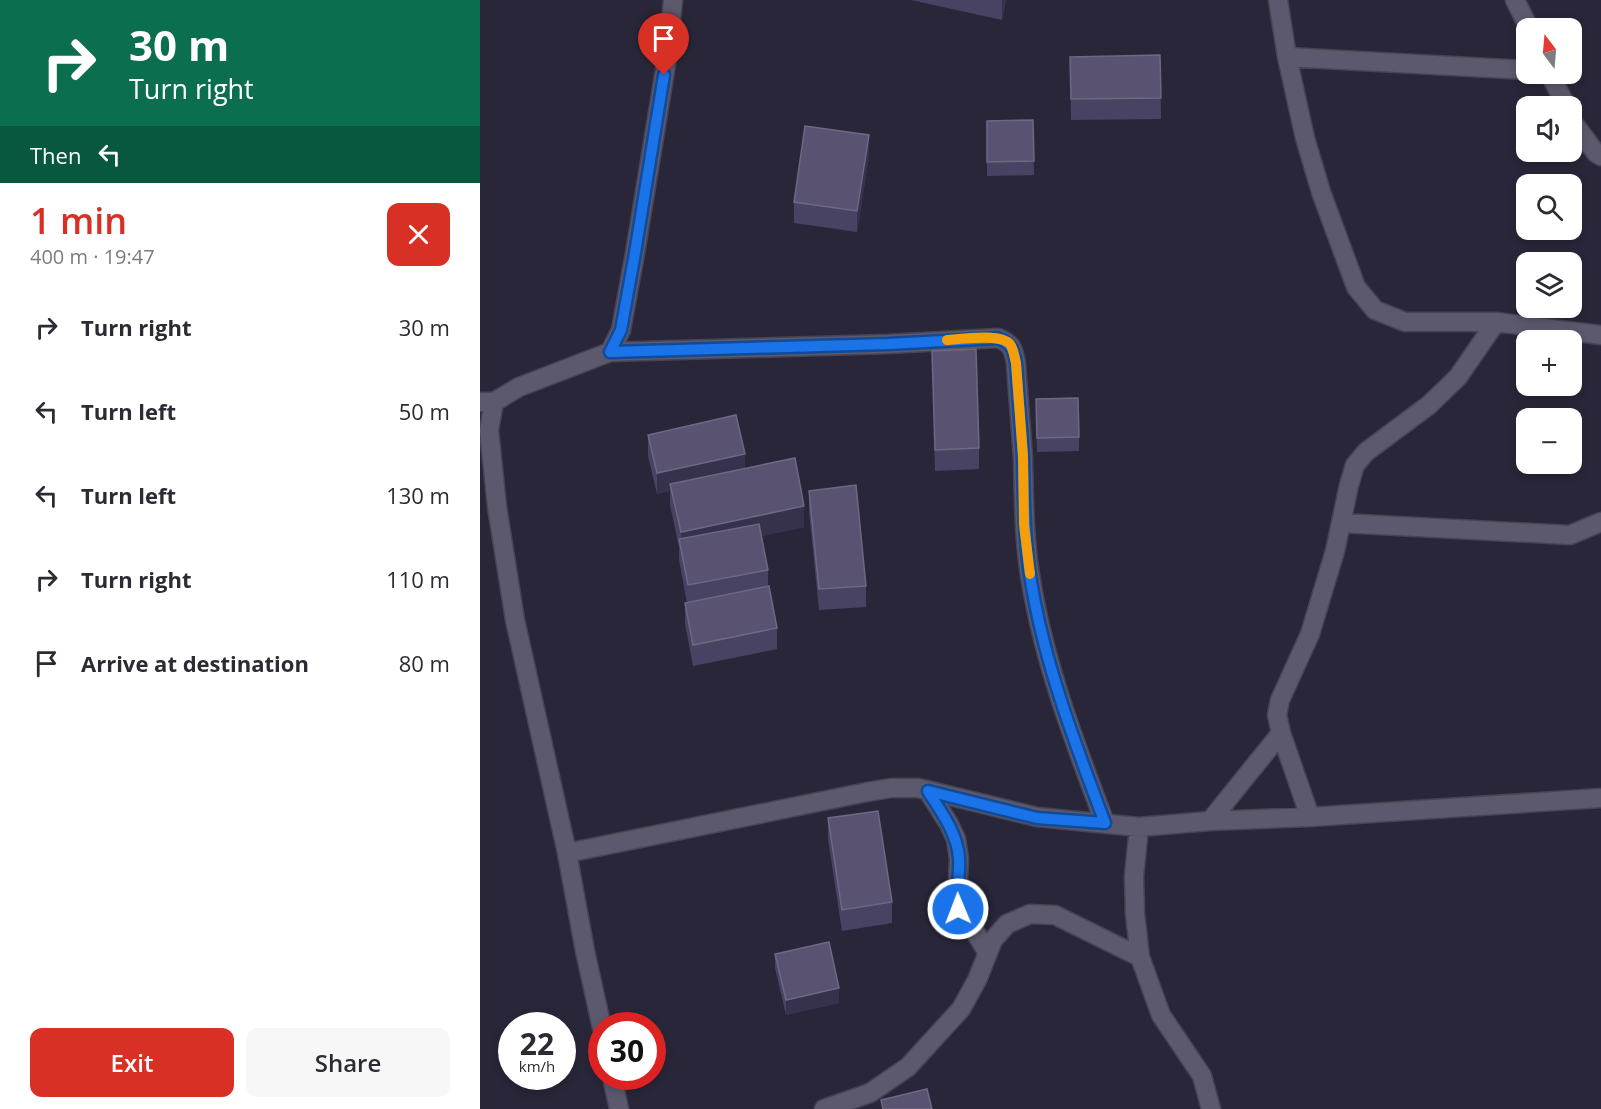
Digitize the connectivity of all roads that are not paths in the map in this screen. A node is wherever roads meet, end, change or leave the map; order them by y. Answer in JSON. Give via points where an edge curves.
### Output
{"nodes":[{"id":1,"x":673,"y":0,"type":"edge"},
{"id":2,"x":1278,"y":0,"type":"edge"},
{"id":3,"x":1515,"y":0,"type":"edge"},
{"id":4,"x":1524,"y":18,"type":"edge"},
{"id":5,"x":1287,"y":57,"type":"junction"},
{"id":6,"x":1516,"y":69,"type":"edge"},
{"id":7,"x":1582,"y":135,"type":"edge"},
{"id":8,"x":1601,"y":156,"type":"edge"},
{"id":9,"x":1496,"y":322,"type":"junction"},
{"id":10,"x":1601,"y":334,"type":"edge"},
{"id":11,"x":610,"y":352,"type":"junction"},
{"id":12,"x":487,"y":402,"type":"edge"},
{"id":13,"x":1601,"y":522,"type":"edge"},
{"id":14,"x":1341,"y":523,"type":"junction"},
{"id":15,"x":1281,"y":733,"type":"junction"},
{"id":16,"x":928,"y":791,"type":"junction"},
{"id":17,"x":1601,"y":798,"type":"edge"},
{"id":18,"x":1310,"y":817,"type":"junction"},
{"id":19,"x":1210,"y":821,"type":"junction"},
{"id":20,"x":1105,"y":823,"type":"junction"},
{"id":21,"x":1139,"y":826,"type":"junction"},
{"id":22,"x":567,"y":854,"type":"junction"},
{"id":23,"x":988,"y":953,"type":"junction"},
{"id":24,"x":1140,"y":957,"type":"junction"},
{"id":25,"x":598,"y":1012,"type":"edge"},
{"id":26,"x":615,"y":1090,"type":"edge"},
{"id":27,"x":619,"y":1109,"type":"edge"},
{"id":28,"x":824,"y":1109,"type":"edge"},
{"id":29,"x":1211,"y":1109,"type":"edge"}],
"edges":[{"from":1,"to":11,"type":"street","via":[[633,264],[621,330]]},
{"from":2,"to":5,"type":"street"},
{"from":3,"to":4,"type":"street"},
{"from":5,"to":6,"type":"street"},
{"from":5,"to":9,"type":"street","via":[[1321,192],[1356,287],[1375,310],[1405,322]]},
{"from":7,"to":8,"type":"street"},
{"from":9,"to":10,"type":"street"},
{"from":9,"to":14,"type":"street","via":[[1458,377],[1355,465]]},
{"from":11,"to":12,"type":"street"},
{"from":11,"to":20,"type":"street","via":[[998,338],[1008,342],[1016,363],[1024,525],[1032,587],[1050,666]]},
{"from":12,"to":22,"type":"street","via":[[498,518],[515,620]]},
{"from":13,"to":14,"type":"street","via":[[1570,535]]},
{"from":14,"to":15,"type":"street","via":[[1310,634],[1280,700],[1277,715]]},
{"from":15,"to":18,"type":"street"},
{"from":15,"to":19,"type":"street"},
{"from":16,"to":20,"type":"street","via":[[1037,818]]},
{"from":16,"to":22,"type":"street","via":[[891,788],[867,792]]},
{"from":16,"to":23,"type":"street","via":[[956,839],[958,909]]},
{"from":17,"to":18,"type":"street"},
{"from":18,"to":19,"type":"street"},
{"from":19,"to":21,"type":"street"},
{"from":20,"to":21,"type":"street"},
{"from":21,"to":24,"type":"street","via":[[1134,876]]},
{"from":22,"to":25,"type":"street"},
{"from":23,"to":24,"type":"street","via":[[1007,924],[1030,914],[1055,915]]},
{"from":23,"to":28,"type":"street","via":[[961,1009],[908,1067],[870,1093]]},
{"from":24,"to":29,"type":"street","via":[[1161,1015],[1202,1076]]},
{"from":26,"to":27,"type":"street"}]}
